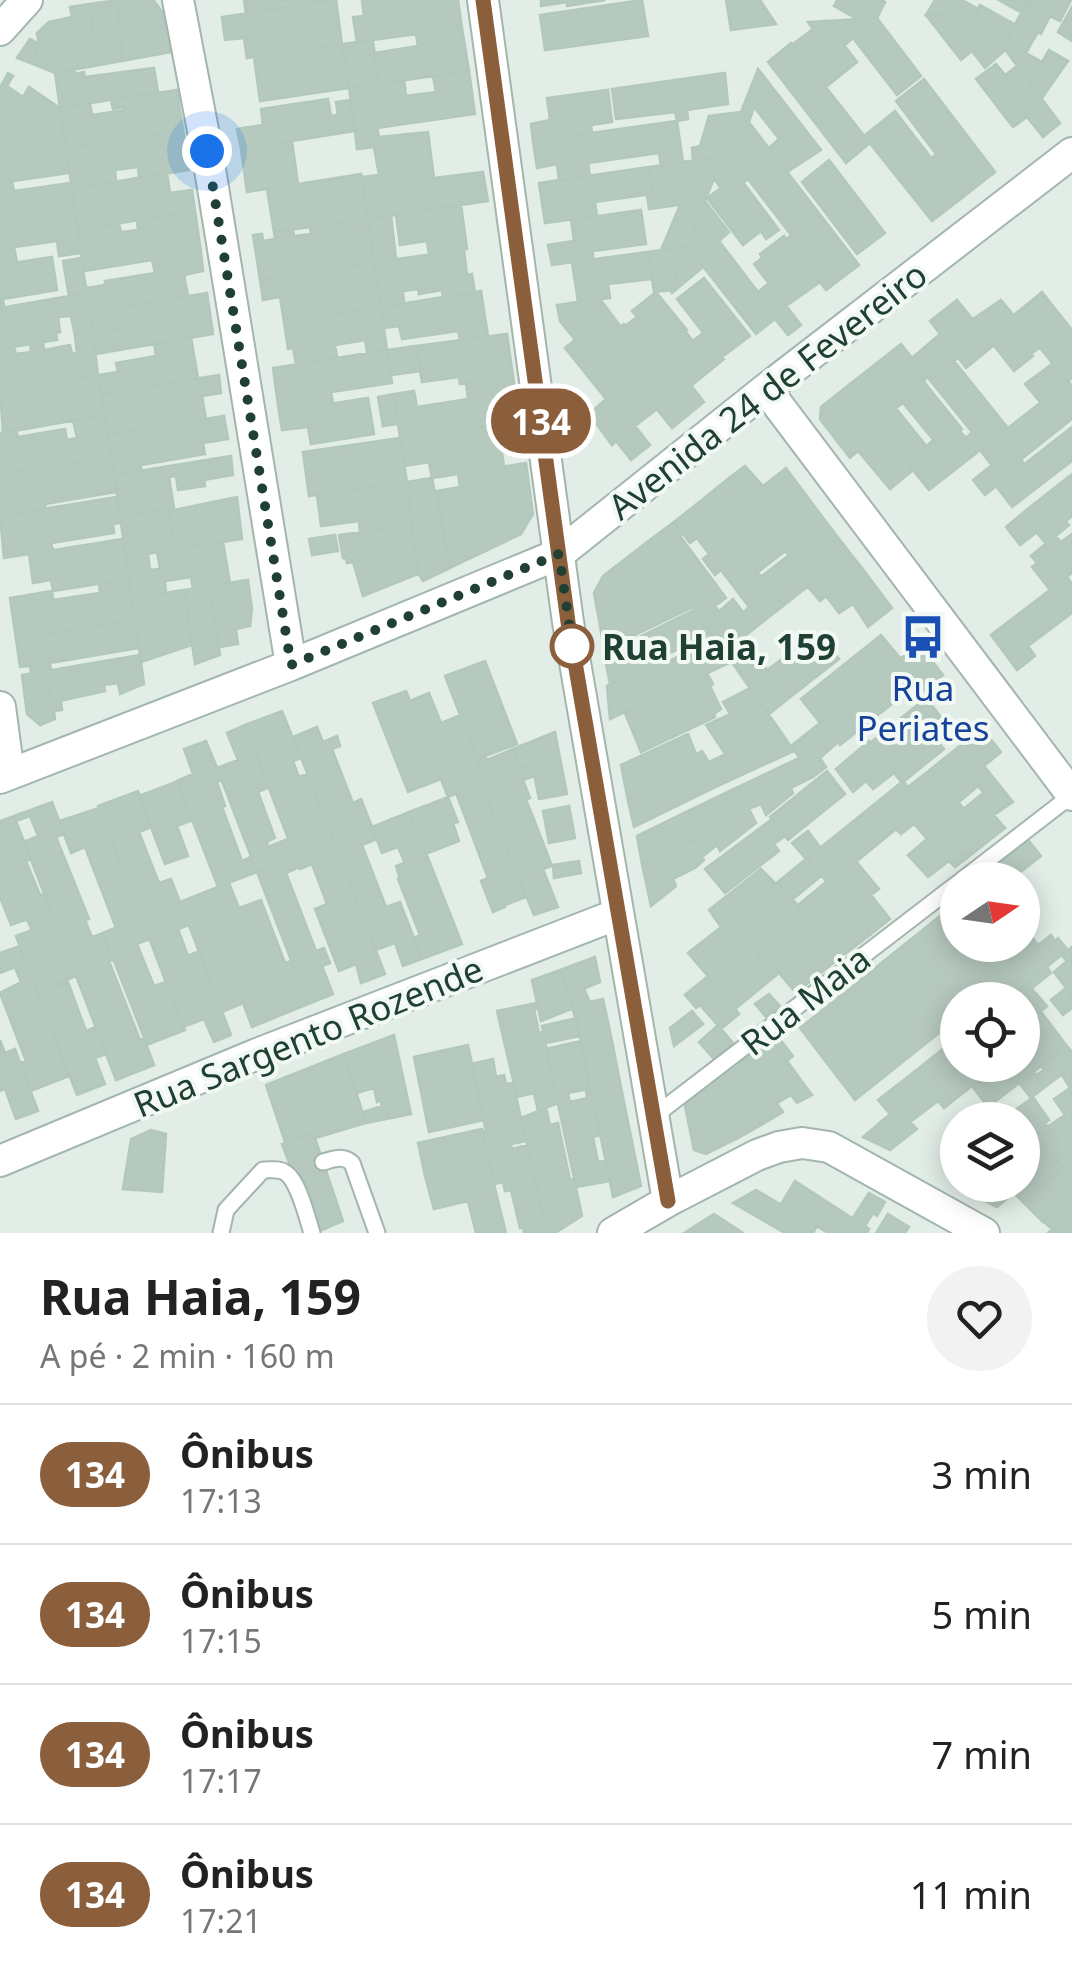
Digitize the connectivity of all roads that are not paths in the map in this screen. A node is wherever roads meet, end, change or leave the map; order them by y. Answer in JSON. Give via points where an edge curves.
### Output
{"nodes":[{"id":1,"x":27,"y":0,"type":"edge"},
{"id":2,"x":178,"y":0,"type":"edge"},
{"id":3,"x":483,"y":0,"type":"edge"},
{"id":4,"x":0,"y":30,"type":"edge"},
{"id":5,"x":1072,"y":153,"type":"edge"},
{"id":6,"x":766,"y":390,"type":"junction"},
{"id":7,"x":559,"y":554,"type":"junction"},
{"id":8,"x":291,"y":665,"type":"junction"},
{"id":9,"x":0,"y":707,"type":"edge"},
{"id":10,"x":4,"y":776,"type":"edge"},
{"id":11,"x":1072,"y":795,"type":"edge"},
{"id":12,"x":986,"y":862,"type":"edge"},
{"id":13,"x":940,"y":897,"type":"edge"},
{"id":14,"x":618,"y":914,"type":"junction"},
{"id":15,"x":653,"y":1117,"type":"junction"},
{"id":16,"x":0,"y":1162,"type":"edge"},
{"id":17,"x":323,"y":1162,"type":"dead end"},
{"id":18,"x":668,"y":1201,"type":"junction"},
{"id":19,"x":630,"y":1228,"type":"edge"},
{"id":20,"x":221,"y":1233,"type":"edge"},
{"id":21,"x":312,"y":1233,"type":"edge"},
{"id":22,"x":377,"y":1233,"type":"edge"},
{"id":23,"x":984,"y":1233,"type":"edge"}],
"edges":[{"from":1,"to":4,"type":"street"},
{"from":2,"to":8,"type":"street"},
{"from":3,"to":7,"type":"street"},
{"from":5,"to":6,"type":"street","name":"Avenida 24 de Fevereiro"},
{"from":6,"to":7,"type":"street","name":"Avenida 24 de Fevereiro"},
{"from":6,"to":11,"type":"street"},
{"from":7,"to":8,"type":"street","name":"Avenida 24 de Fevereiro"},
{"from":7,"to":14,"type":"street"},
{"from":8,"to":10,"type":"street","name":"Avenida 24 de Fevereiro"},
{"from":9,"to":10,"type":"street"},
{"from":11,"to":12,"type":"lane","name":"Rua Maia"},
{"from":13,"to":15,"type":"lane","name":"Rua Maia"},
{"from":14,"to":15,"type":"street"},
{"from":14,"to":16,"type":"street","name":"Rua Sargento Rozende"},
{"from":15,"to":18,"type":"street"},
{"from":17,"to":22,"type":"lane","via":[[352,1163]]},
{"from":18,"to":19,"type":"street"},
{"from":18,"to":23,"type":"street","via":[[757,1156],[802,1142],[829,1147]]},
{"from":20,"to":21,"type":"lane","via":[[226,1210],[262,1170],[277,1169],[290,1173]]}]}
